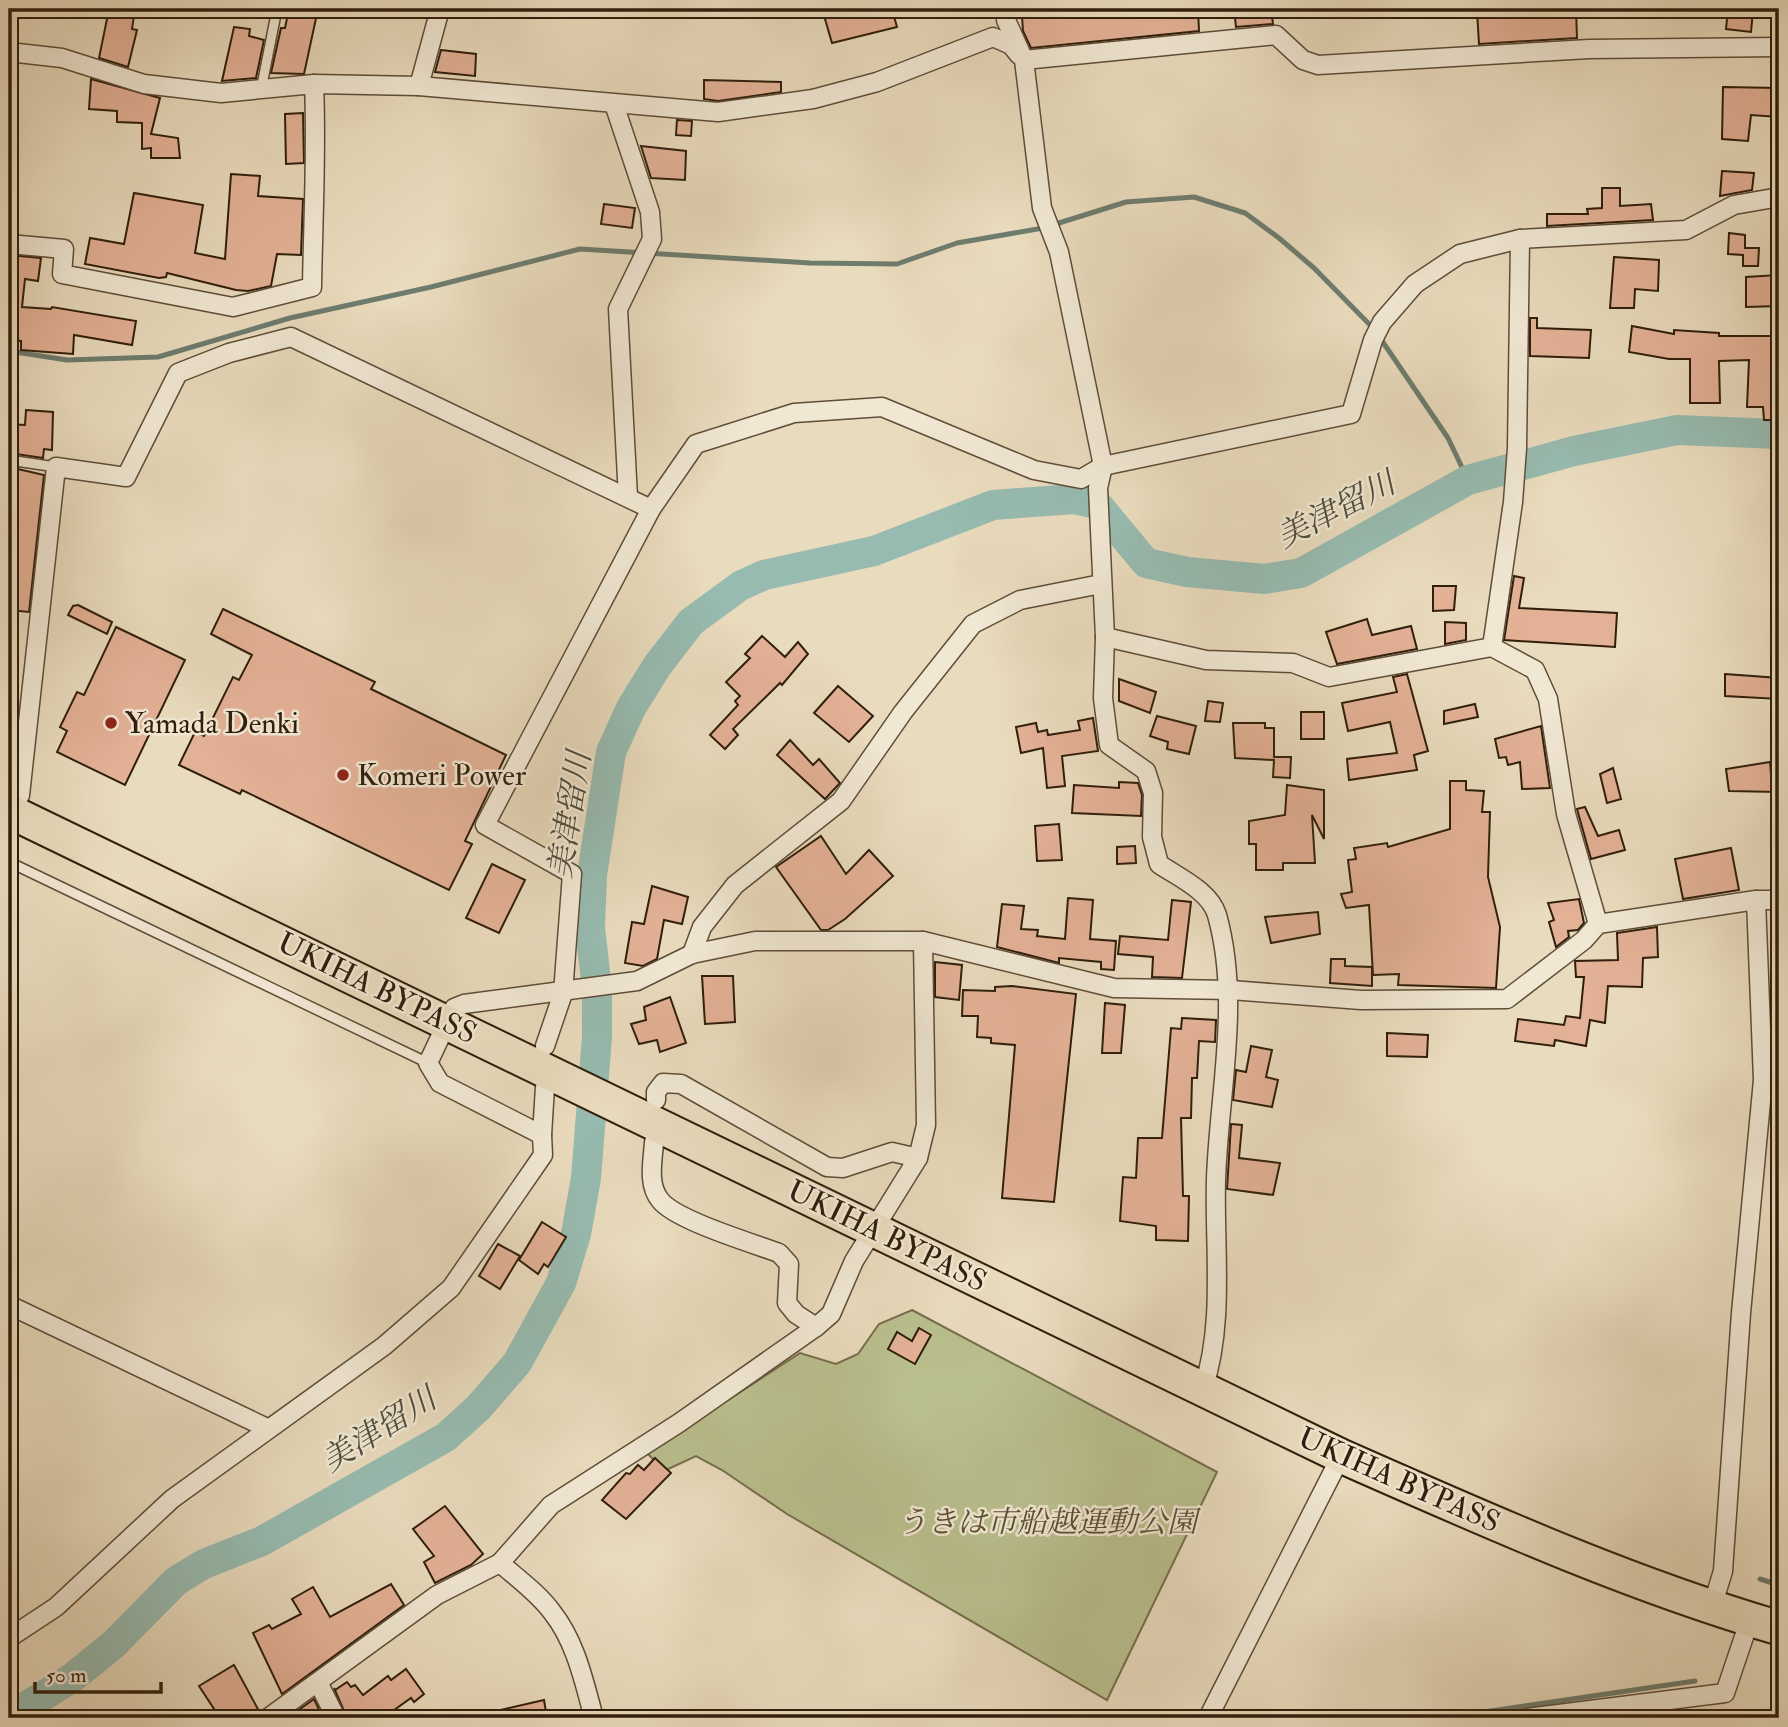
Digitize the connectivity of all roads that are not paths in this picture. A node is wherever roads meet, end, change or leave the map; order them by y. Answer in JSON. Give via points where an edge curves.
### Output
{"nodes":[{"id":1,"x":277,"y":9,"type":"edge"},
{"id":2,"x":440,"y":9,"type":"edge"},
{"id":3,"x":1009,"y":9,"type":"edge"},
{"id":4,"x":1779,"y":47,"type":"edge"},
{"id":5,"x":9,"y":52,"type":"edge"},
{"id":6,"x":1024,"y":60,"type":"junction"},
{"id":7,"x":314,"y":84,"type":"junction"},
{"id":8,"x":419,"y":86,"type":"junction"},
{"id":9,"x":261,"y":90,"type":"junction"},
{"id":10,"x":614,"y":104,"type":"junction"},
{"id":11,"x":1779,"y":197,"type":"edge"},
{"id":12,"x":1520,"y":239,"type":"junction"},
{"id":13,"x":9,"y":244,"type":"edge"},
{"id":14,"x":9,"y":460,"type":"edge"},
{"id":15,"x":1103,"y":466,"type":"junction"},
{"id":16,"x":56,"y":467,"type":"junction"},
{"id":17,"x":628,"y":497,"type":"junction"},
{"id":18,"x":651,"y":509,"type":"junction"},
{"id":19,"x":1101,"y":584,"type":"junction"},
{"id":20,"x":1105,"y":637,"type":"junction"},
{"id":21,"x":1492,"y":647,"type":"junction"},
{"id":22,"x":10,"y":812,"type":"edge"},
{"id":23,"x":9,"y":862,"type":"edge"},
{"id":24,"x":1756,"y":900,"type":"junction"},
{"id":25,"x":1779,"y":900,"type":"edge"},
{"id":26,"x":1598,"y":924,"type":"junction"},
{"id":27,"x":923,"y":941,"type":"junction"},
{"id":28,"x":692,"y":954,"type":"junction"},
{"id":29,"x":1231,"y":990,"type":"junction"},
{"id":30,"x":563,"y":993,"type":"junction"},
{"id":31,"x":447,"y":1021,"type":"junction"},
{"id":32,"x":545,"y":1046,"type":"dead end"},
{"id":33,"x":428,"y":1063,"type":"junction"},
{"id":34,"x":556,"y":1084,"type":"junction"},
{"id":35,"x":645,"y":1106,"type":"junction"},
{"id":36,"x":542,"y":1135,"type":"junction"},
{"id":37,"x":654,"y":1142,"type":"dead end"},
{"id":38,"x":918,"y":1158,"type":"junction"},
{"id":39,"x":873,"y":1231,"type":"junction"},
{"id":40,"x":9,"y":1305,"type":"edge"},
{"id":41,"x":816,"y":1327,"type":"junction"},
{"id":42,"x":1203,"y":1389,"type":"junction"},
{"id":43,"x":267,"y":1428,"type":"junction"},
{"id":44,"x":1341,"y":1455,"type":"junction"},
{"id":45,"x":500,"y":1563,"type":"junction"},
{"id":46,"x":1712,"y":1607,"type":"junction"},
{"id":47,"x":1764,"y":1623,"type":"edge"},
{"id":48,"x":9,"y":1638,"type":"edge"},
{"id":49,"x":318,"y":1682,"type":"junction"},
{"id":50,"x":268,"y":1718,"type":"edge"},
{"id":51,"x":335,"y":1718,"type":"edge"},
{"id":52,"x":594,"y":1718,"type":"edge"},
{"id":53,"x":1208,"y":1718,"type":"edge"},
{"id":54,"x":1527,"y":1718,"type":"edge"}],
"edges":[{"from":1,"to":9,"type":"lane"},
{"from":2,"to":8,"type":"street"},
{"from":3,"to":6,"type":"street","via":[[1006,20]]},
{"from":4,"to":6,"type":"street","via":[[1589,49],[1318,65],[1303,60],[1276,35]]},
{"from":5,"to":9,"type":"street","via":[[62,58],[144,84],[182,90]]},
{"from":6,"to":10,"type":"street","via":[[1011,45],[993,37],[877,82],[813,99],[718,111]]},
{"from":6,"to":15,"type":"street","via":[[1048,226],[1077,330]]},
{"from":7,"to":8,"type":"street"},
{"from":7,"to":9,"type":"street"},
{"from":7,"to":13,"type":"street","via":[[317,164],[312,287],[233,307],[62,274],[64,249]]},
{"from":8,"to":10,"type":"street"},
{"from":10,"to":17,"type":"street","via":[[650,212],[652,239],[618,309]]},
{"from":11,"to":12,"type":"street","via":[[1734,205],[1686,230]]},
{"from":12,"to":15,"type":"street","via":[[1460,254],[1415,284],[1376,334],[1351,414]]},
{"from":12,"to":21,"type":"street","via":[[1517,448]]},
{"from":14,"to":16,"type":"lane"},
{"from":15,"to":18,"type":"street","via":[[1081,480],[1034,470],[882,407],[855,407],[794,413],[696,444]]},
{"from":15,"to":19,"type":"street","via":[[1098,488]]},
{"from":16,"to":17,"type":"street","via":[[125,477],[178,373],[229,353],[291,337]]},
{"from":16,"to":22,"type":"street","via":[[20,795]]},
{"from":17,"to":18,"type":"street"},
{"from":18,"to":30,"type":"street","via":[[485,825],[572,874]]},
{"from":19,"to":20,"type":"street"},
{"from":19,"to":28,"type":"street","via":[[1020,600],[973,624],[903,712],[841,801],[735,886],[702,926]]},
{"from":20,"to":21,"type":"street","via":[[1206,660],[1293,663],[1329,677]]},
{"from":20,"to":29,"type":"street","via":[[1102,698],[1109,745],[1146,771],[1153,793],[1152,837],[1159,864],[1201,892],[1217,912]]},
{"from":21,"to":26,"type":"street","via":[[1535,670],[1548,699],[1566,814]]},
{"from":22,"to":31,"type":"highway","name":"UKIHA BYPASS"},
{"from":23,"to":33,"type":"lane"},
{"from":24,"to":25,"type":"street"},
{"from":24,"to":26,"type":"street"},
{"from":24,"to":46,"type":"street","via":[[1763,1080],[1723,1571]]},
{"from":26,"to":29,"type":"street","via":[[1507,999],[1361,1000]]},
{"from":27,"to":28,"type":"street","via":[[755,941]]},
{"from":27,"to":29,"type":"street","via":[[1114,988]]},
{"from":27,"to":38,"type":"street","via":[[926,1125]]},
{"from":28,"to":30,"type":"street","via":[[637,981]]},
{"from":29,"to":42,"type":"street","via":[[1216,1178],[1214,1342]]},
{"from":30,"to":31,"type":"street","via":[[464,1004],[454,1009]]},
{"from":30,"to":32,"type":"street"},
{"from":31,"to":33,"type":"street"},
{"from":31,"to":34,"type":"highway","name":"UKIHA BYPASS"},
{"from":33,"to":36,"type":"street","via":[[440,1083]]},
{"from":34,"to":35,"type":"highway","name":"UKIHA BYPASS"},
{"from":34,"to":36,"type":"street"},
{"from":35,"to":38,"type":"street","via":[[663,1083],[681,1084],[827,1167],[843,1168],[892,1152]]},
{"from":35,"to":39,"type":"highway","name":"UKIHA BYPASS"},
{"from":36,"to":43,"type":"street","via":[[543,1156],[451,1288],[384,1346]]},
{"from":37,"to":41,"type":"street","via":[[652,1181],[659,1200],[677,1213],[779,1254],[789,1264],[787,1303]]},
{"from":38,"to":39,"type":"street"},
{"from":39,"to":41,"type":"street","via":[[831,1314]]},
{"from":39,"to":42,"type":"highway","name":"UKIHA BYPASS"},
{"from":40,"to":43,"type":"street"},
{"from":41,"to":45,"type":"street","via":[[551,1505]]},
{"from":42,"to":44,"type":"highway","name":"UKIHA BYPASS"},
{"from":43,"to":48,"type":"street","via":[[172,1499],[56,1606]]},
{"from":44,"to":46,"type":"highway","name":"UKIHA BYPASS","via":[[1542,1544]]},
{"from":44,"to":53,"type":"street"},
{"from":45,"to":49,"type":"street","via":[[437,1595]]},
{"from":45,"to":52,"type":"street","via":[[560,1622],[577,1657]]},
{"from":46,"to":47,"type":"highway","name":"UKIHA BYPASS"},
{"from":47,"to":54,"type":"street","via":[[1725,1693]]},
{"from":49,"to":50,"type":"street"},
{"from":49,"to":51,"type":"street"}]}
